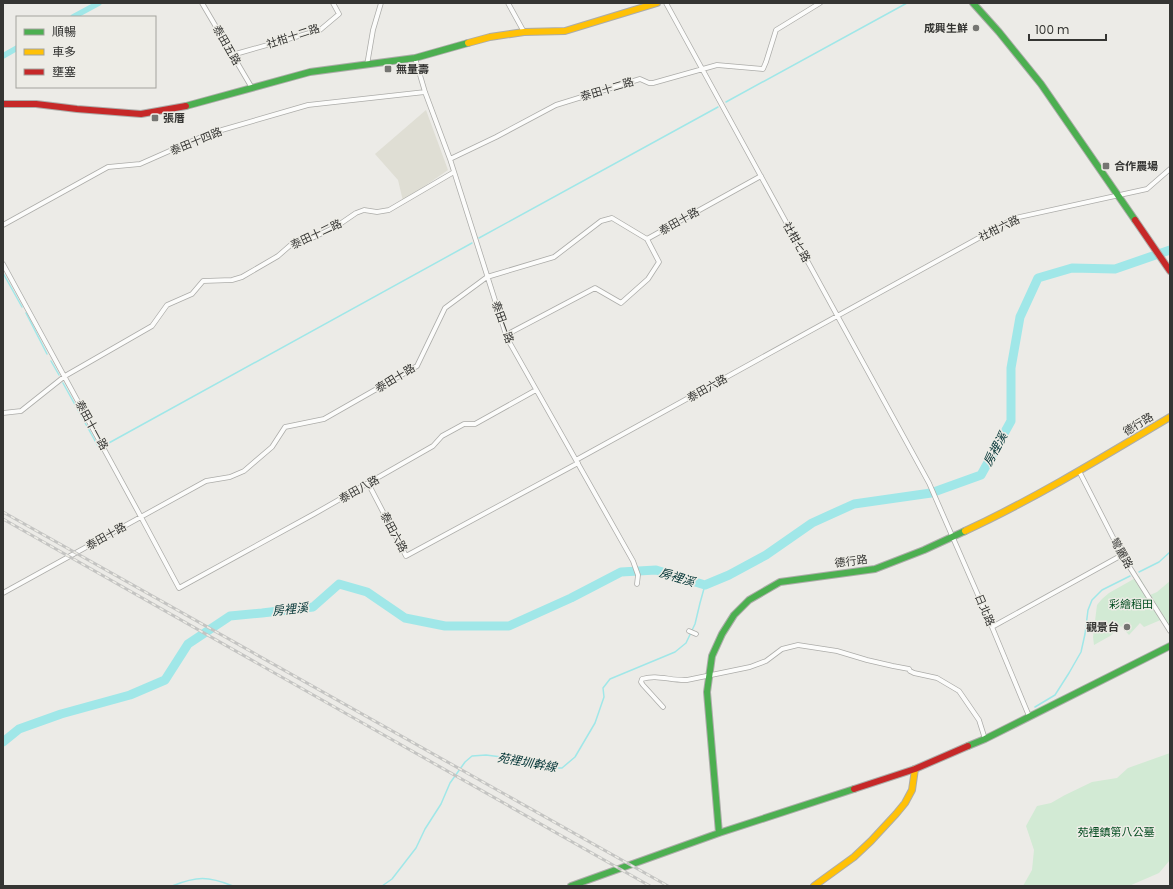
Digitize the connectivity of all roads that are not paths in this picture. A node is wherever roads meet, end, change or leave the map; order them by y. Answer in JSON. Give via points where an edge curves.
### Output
{"nodes":[{"id":1,"x":202,"y":3,"type":"edge"},
{"id":2,"x":333,"y":3,"type":"edge"},
{"id":3,"x":381,"y":3,"type":"edge"},
{"id":4,"x":508,"y":3,"type":"edge"},
{"id":5,"x":657,"y":3,"type":"edge"},
{"id":6,"x":666,"y":3,"type":"edge"},
{"id":7,"x":820,"y":3,"type":"edge"},
{"id":8,"x":973,"y":3,"type":"edge"},
{"id":9,"x":524,"y":32,"type":"junction"},
{"id":10,"x":232,"y":54,"type":"junction"},
{"id":11,"x":415,"y":58,"type":"junction"},
{"id":12,"x":367,"y":65,"type":"junction"},
{"id":13,"x":703,"y":69,"type":"junction"},
{"id":14,"x":252,"y":88,"type":"junction"},
{"id":15,"x":425,"y":92,"type":"junction"},
{"id":16,"x":3,"y":104,"type":"edge"},
{"id":17,"x":450,"y":160,"type":"junction"},
{"id":18,"x":1170,"y":169,"type":"edge"},
{"id":19,"x":454,"y":172,"type":"junction"},
{"id":20,"x":761,"y":176,"type":"junction"},
{"id":21,"x":1117,"y":196,"type":"junction"},
{"id":22,"x":3,"y":225,"type":"edge"},
{"id":23,"x":647,"y":239,"type":"junction"},
{"id":24,"x":3,"y":264,"type":"edge"},
{"id":25,"x":1168,"y":269,"type":"edge"},
{"id":26,"x":487,"y":277,"type":"junction"},
{"id":27,"x":838,"y":316,"type":"junction"},
{"id":28,"x":506,"y":335,"type":"junction"},
{"id":29,"x":65,"y":376,"type":"junction"},
{"id":30,"x":536,"y":390,"type":"junction"},
{"id":31,"x":3,"y":413,"type":"edge"},
{"id":32,"x":1170,"y":417,"type":"edge"},
{"id":33,"x":577,"y":461,"type":"junction"},
{"id":34,"x":1079,"y":471,"type":"junction"},
{"id":35,"x":368,"y":483,"type":"junction"},
{"id":36,"x":938,"y":505,"type":"joint"},
{"id":37,"x":141,"y":516,"type":"junction"},
{"id":38,"x":953,"y":536,"type":"junction"},
{"id":39,"x":1122,"y":555,"type":"junction"},
{"id":40,"x":637,"y":584,"type":"dead end"},
{"id":41,"x":179,"y":588,"type":"joint"},
{"id":42,"x":3,"y":592,"type":"edge"},
{"id":43,"x":992,"y":627,"type":"junction"},
{"id":44,"x":689,"y":631,"type":"dead end"},
{"id":45,"x":1170,"y":631,"type":"edge"},
{"id":46,"x":696,"y":634,"type":"dead end"},
{"id":47,"x":1170,"y":646,"type":"edge"},
{"id":48,"x":708,"y":676,"type":"junction"},
{"id":49,"x":663,"y":708,"type":"dead end"},
{"id":50,"x":1029,"y":716,"type":"junction"},
{"id":51,"x":985,"y":739,"type":"junction"},
{"id":52,"x":915,"y":769,"type":"junction"},
{"id":53,"x":719,"y":833,"type":"junction"},
{"id":54,"x":571,"y":886,"type":"edge"},
{"id":55,"x":814,"y":886,"type":"edge"}],
"edges":[{"from":1,"to":10,"type":"street","name":"泰田五路"},
{"from":2,"to":10,"type":"street","name":"社柑十二路","via":[[338,14],[320,30]]},
{"from":3,"to":12,"type":"street"},
{"from":4,"to":9,"type":"street"},
{"from":5,"to":9,"type":"street","via":[[565,31]]},
{"from":6,"to":13,"type":"street","name":"社柑七路"},
{"from":7,"to":13,"type":"street","name":"泰田十二路","via":[[776,30],[763,69],[717,65]]},
{"from":8,"to":21,"type":"street","via":[[1041,84]]},
{"from":9,"to":11,"type":"street","via":[[490,37]]},
{"from":10,"to":14,"type":"street","name":"泰田五路"},
{"from":11,"to":12,"type":"street"},
{"from":11,"to":15,"type":"street","name":"泰田一路"},
{"from":12,"to":14,"type":"street","via":[[310,72]]},
{"from":13,"to":17,"type":"street","name":"泰田十二路","via":[[649,84],[640,79],[556,105]]},
{"from":13,"to":20,"type":"street","name":"社柑七路"},
{"from":14,"to":16,"type":"street","via":[[182,108],[141,114],[36,104]]},
{"from":15,"to":17,"type":"street","name":"泰田一路"},
{"from":15,"to":22,"type":"street","name":"泰田十四路","via":[[308,105],[208,134],[140,164],[108,167]]},
{"from":17,"to":19,"type":"street","name":"泰田一路"},
{"from":18,"to":21,"type":"street","name":"社柑六路","via":[[1147,189]]},
{"from":19,"to":26,"type":"street","name":"泰田一路"},
{"from":19,"to":29,"type":"street","name":"泰田十二路","via":[[389,210],[364,210],[337,226],[294,242],[278,256],[242,277],[204,281],[192,294],[167,305],[152,326]]},
{"from":20,"to":23,"type":"street","name":"泰田十路"},
{"from":20,"to":27,"type":"street","name":"社柑七路"},
{"from":21,"to":25,"type":"street"},
{"from":21,"to":27,"type":"street","name":"社柑六路","via":[[1014,218]]},
{"from":23,"to":26,"type":"street","name":"泰田十路","via":[[612,218],[601,221],[554,257]]},
{"from":23,"to":28,"type":"street","via":[[659,262],[648,279],[621,303],[595,288]]},
{"from":24,"to":29,"type":"street","name":"泰田十一路"},
{"from":26,"to":28,"type":"street","name":"泰田一路"},
{"from":26,"to":37,"type":"street","name":"泰田十路","via":[[445,308],[417,366],[324,419],[285,427],[272,447],[244,471],[206,481]]},
{"from":27,"to":33,"type":"street","name":"泰田六路"},
{"from":27,"to":36,"type":"street","name":"社柑七路","via":[[928,480]]},
{"from":28,"to":30,"type":"street","name":"泰田一路"},
{"from":29,"to":31,"type":"street","name":"泰田十二路","via":[[20,411]]},
{"from":29,"to":37,"type":"street","name":"泰田十一路"},
{"from":30,"to":33,"type":"street","name":"泰田一路"},
{"from":30,"to":35,"type":"street","name":"泰田八路","via":[[475,424],[464,424],[442,436],[433,446]]},
{"from":32,"to":34,"type":"street","name":"德行路"},
{"from":33,"to":35,"type":"street","name":"泰田六路","via":[[406,556]]},
{"from":33,"to":40,"type":"street","name":"泰田一路","via":[[635,565]]},
{"from":34,"to":38,"type":"street","name":"德行路"},
{"from":34,"to":39,"type":"street","name":"彎麗路"},
{"from":35,"to":41,"type":"street","name":"泰田八路"},
{"from":36,"to":38,"type":"street","name":"日北路"},
{"from":37,"to":41,"type":"street","name":"泰田十一路"},
{"from":37,"to":42,"type":"street","name":"泰田十路"},
{"from":38,"to":43,"type":"street","name":"日北路"},
{"from":38,"to":48,"type":"street","name":"德行路","via":[[875,569],[780,582],[749,600],[734,615],[712,656]]},
{"from":39,"to":43,"type":"street"},
{"from":39,"to":45,"type":"street","name":"彎麗路"},
{"from":43,"to":50,"type":"street","name":"日北路"},
{"from":44,"to":46,"type":"street"},
{"from":47,"to":50,"type":"street"},
{"from":48,"to":49,"type":"street","via":[[687,680],[656,676],[642,679],[643,685]]},
{"from":48,"to":51,"type":"street","via":[[758,665],[782,650],[798,645],[837,651],[909,669],[948,684],[959,691],[979,720]]},
{"from":48,"to":53,"type":"street","name":"德行路","via":[[707,692]]},
{"from":50,"to":51,"type":"street"},
{"from":51,"to":52,"type":"street"},
{"from":52,"to":53,"type":"street"},
{"from":52,"to":55,"type":"street","via":[[912,790],[905,803],[854,858]]},
{"from":53,"to":54,"type":"street"}]}
